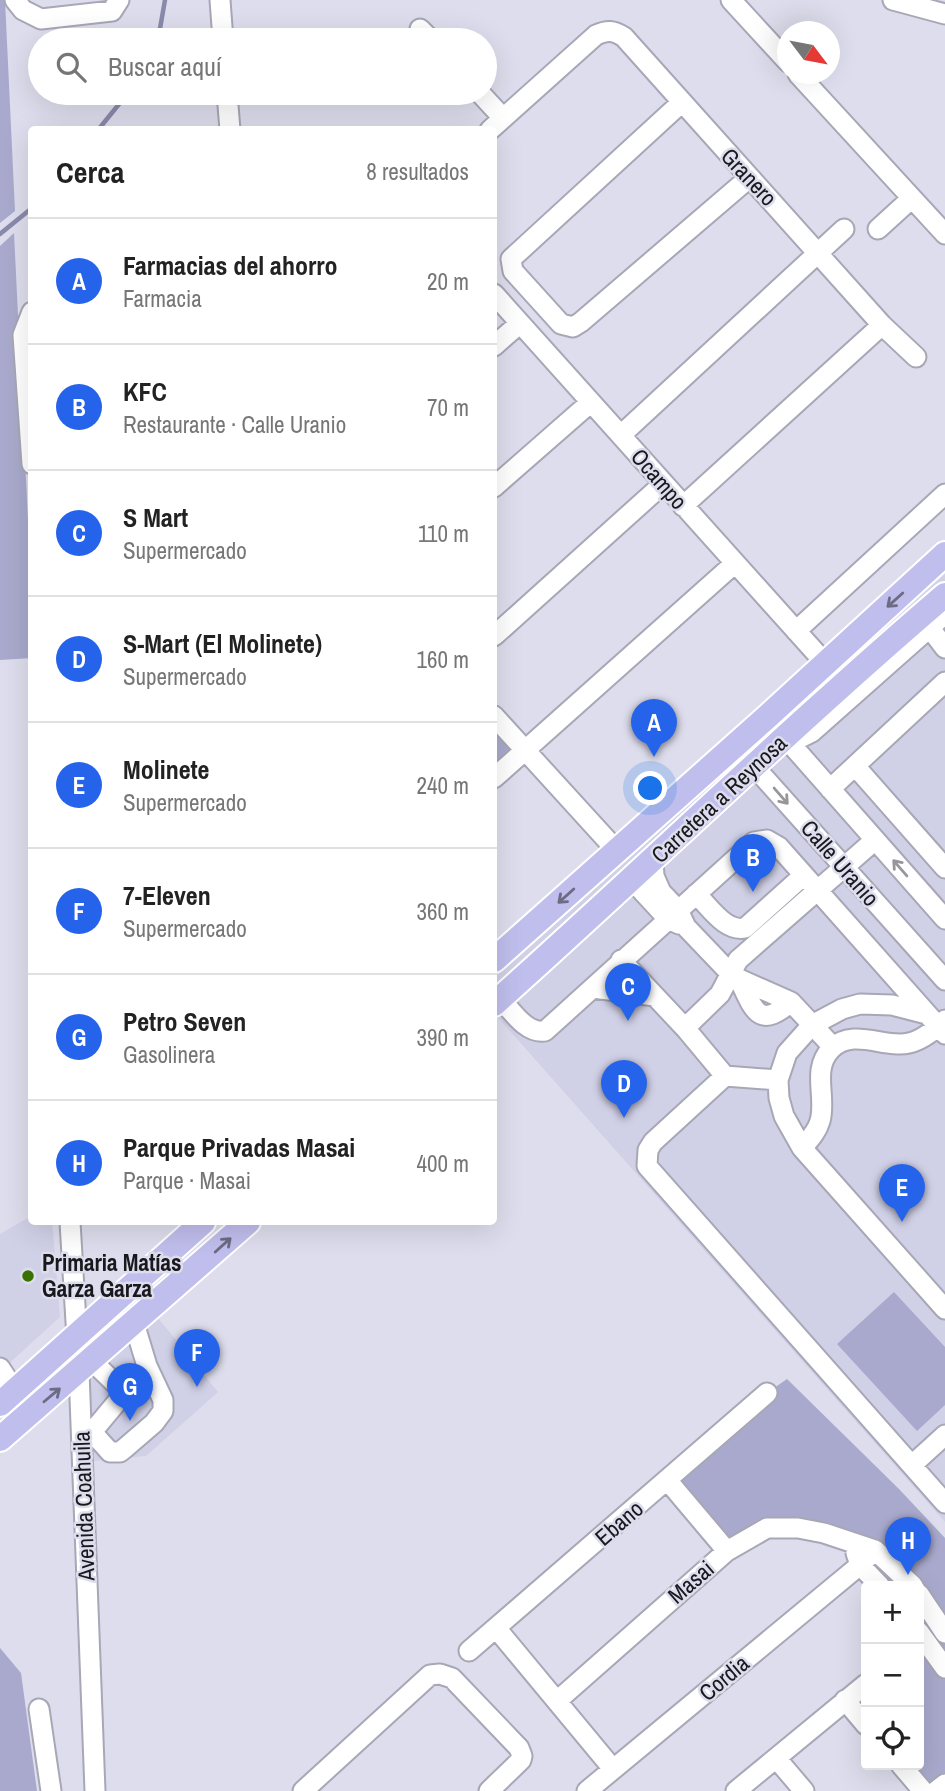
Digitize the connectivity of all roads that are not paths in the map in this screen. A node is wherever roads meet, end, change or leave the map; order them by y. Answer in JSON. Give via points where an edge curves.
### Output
{"nodes":[{"id":1,"x":15,"y":0,"type":"edge"},
{"id":2,"x":119,"y":0,"type":"edge"},
{"id":3,"x":220,"y":0,"type":"edge"},
{"id":4,"x":731,"y":0,"type":"edge"},
{"id":5,"x":893,"y":0,"type":"edge"},
{"id":6,"x":937,"y":0,"type":"edge"},
{"id":7,"x":945,"y":12,"type":"edge"},
{"id":8,"x":222,"y":28,"type":"edge"},
{"id":9,"x":777,"y":50,"type":"edge"},
{"id":10,"x":807,"y":84,"type":"edge"},
{"id":11,"x":681,"y":103,"type":"junction"},
{"id":12,"x":228,"y":105,"type":"edge"},
{"id":13,"x":487,"y":105,"type":"edge"},
{"id":14,"x":497,"y":124,"type":"edge"},
{"id":15,"x":230,"y":126,"type":"edge"},
{"id":16,"x":749,"y":178,"type":"junction"},
{"id":17,"x":912,"y":198,"type":"junction"},
{"id":18,"x":844,"y":229,"type":"dead end"},
{"id":19,"x":878,"y":229,"type":"dead end"},
{"id":20,"x":945,"y":234,"type":"edge"},
{"id":21,"x":819,"y":253,"type":"junction"},
{"id":22,"x":497,"y":298,"type":"edge"},
{"id":23,"x":28,"y":322,"type":"edge"},
{"id":24,"x":519,"y":324,"type":"junction"},
{"id":25,"x":883,"y":325,"type":"junction"},
{"id":26,"x":497,"y":343,"type":"edge"},
{"id":27,"x":916,"y":357,"type":"dead end"},
{"id":28,"x":591,"y":402,"type":"junction"},
{"id":29,"x":28,"y":407,"type":"edge"},
{"id":30,"x":621,"y":435,"type":"junction"},
{"id":31,"x":497,"y":484,"type":"edge"},
{"id":32,"x":663,"y":484,"type":"junction"},
{"id":33,"x":945,"y":494,"type":"edge"},
{"id":34,"x":683,"y":506,"type":"junction"},
{"id":35,"x":945,"y":554,"type":"edge"},
{"id":36,"x":945,"y":561,"type":"edge"},
{"id":37,"x":734,"y":564,"type":"junction"},
{"id":38,"x":945,"y":595,"type":"edge"},
{"id":39,"x":933,"y":618,"type":"edge"},
{"id":40,"x":796,"y":631,"type":"junction"},
{"id":41,"x":497,"y":633,"type":"edge"},
{"id":42,"x":945,"y":648,"type":"edge"},
{"id":43,"x":825,"y":663,"type":"junction"},
{"id":44,"x":945,"y":682,"type":"edge"},
{"id":45,"x":767,"y":717,"type":"junction"},
{"id":46,"x":497,"y":719,"type":"edge"},
{"id":47,"x":783,"y":737,"type":"junction"},
{"id":48,"x":735,"y":745,"type":"junction"},
{"id":49,"x":525,"y":750,"type":"junction"},
{"id":50,"x":754,"y":765,"type":"junction"},
{"id":51,"x":855,"y":766,"type":"junction"},
{"id":52,"x":497,"y":775,"type":"edge"},
{"id":53,"x":830,"y":789,"type":"junction"},
{"id":54,"x":701,"y":814,"type":"junction"},
{"id":55,"x":875,"y":840,"type":"junction"},
{"id":56,"x":617,"y":851,"type":"junction"},
{"id":57,"x":653,"y":861,"type":"junction"},
{"id":58,"x":945,"y":867,"type":"edge"},
{"id":59,"x":845,"y":868,"type":"junction"},
{"id":60,"x":804,"y":875,"type":"junction"},
{"id":61,"x":632,"y":880,"type":"junction"},
{"id":62,"x":818,"y":891,"type":"junction"},
{"id":63,"x":696,"y":894,"type":"junction"},
{"id":64,"x":677,"y":919,"type":"junction"},
{"id":65,"x":945,"y":919,"type":"edge"},
{"id":66,"x":548,"y":956,"type":"junction"},
{"id":67,"x":497,"y":957,"type":"edge"},
{"id":68,"x":621,"y":960,"type":"junction"},
{"id":69,"x":734,"y":976,"type":"junction"},
{"id":70,"x":945,"y":981,"type":"edge"},
{"id":71,"x":593,"y":988,"type":"junction"},
{"id":72,"x":655,"y":996,"type":"junction"},
{"id":73,"x":497,"y":1001,"type":"edge"},
{"id":74,"x":939,"y":1023,"type":"edge"},
{"id":75,"x":812,"y":1025,"type":"junction"},
{"id":76,"x":685,"y":1028,"type":"junction"},
{"id":77,"x":833,"y":1046,"type":"junction"},
{"id":78,"x":725,"y":1076,"type":"junction"},
{"id":79,"x":778,"y":1080,"type":"junction"},
{"id":80,"x":802,"y":1148,"type":"junction"},
{"id":81,"x":69,"y":1225,"type":"edge"},
{"id":82,"x":200,"y":1225,"type":"edge"},
{"id":83,"x":245,"y":1225,"type":"edge"},
{"id":84,"x":945,"y":1309,"type":"edge"},
{"id":85,"x":134,"y":1323,"type":"junction"},
{"id":86,"x":78,"y":1335,"type":"junction"},
{"id":87,"x":86,"y":1366,"type":"junction"},
{"id":88,"x":147,"y":1366,"type":"junction"},
{"id":89,"x":0,"y":1368,"type":"edge"},
{"id":90,"x":125,"y":1393,"type":"junction"},
{"id":91,"x":767,"y":1393,"type":"dead end"},
{"id":92,"x":7,"y":1398,"type":"edge"},
{"id":93,"x":945,"y":1436,"type":"edge"},
{"id":94,"x":87,"y":1438,"type":"junction"},
{"id":95,"x":0,"y":1439,"type":"edge"},
{"id":96,"x":912,"y":1465,"type":"junction"},
{"id":97,"x":668,"y":1481,"type":"junction"},
{"id":98,"x":945,"y":1503,"type":"edge"},
{"id":99,"x":852,"y":1543,"type":"junction"},
{"id":100,"x":875,"y":1550,"type":"junction"},
{"id":101,"x":727,"y":1551,"type":"junction"},
{"id":102,"x":860,"y":1565,"type":"junction"},
{"id":103,"x":875,"y":1581,"type":"edge"},
{"id":104,"x":909,"y":1581,"type":"edge"},
{"id":105,"x":924,"y":1608,"type":"edge"},
{"id":106,"x":496,"y":1628,"type":"junction"},
{"id":107,"x":945,"y":1633,"type":"edge"},
{"id":108,"x":924,"y":1639,"type":"edge"},
{"id":109,"x":469,"y":1651,"type":"dead end"},
{"id":110,"x":945,"y":1668,"type":"edge"},
{"id":111,"x":861,"y":1688,"type":"edge"},
{"id":112,"x":845,"y":1700,"type":"junction"},
{"id":113,"x":557,"y":1701,"type":"junction"},
{"id":114,"x":39,"y":1709,"type":"dead end"},
{"id":115,"x":861,"y":1719,"type":"edge"},
{"id":116,"x":776,"y":1758,"type":"junction"},
{"id":117,"x":613,"y":1769,"type":"junction"},
{"id":118,"x":905,"y":1770,"type":"edge"},
{"id":119,"x":945,"y":1784,"type":"edge"},
{"id":120,"x":51,"y":1791,"type":"edge"},
{"id":121,"x":95,"y":1791,"type":"edge"},
{"id":122,"x":303,"y":1791,"type":"edge"},
{"id":123,"x":489,"y":1791,"type":"edge"},
{"id":124,"x":587,"y":1791,"type":"edge"},
{"id":125,"x":736,"y":1791,"type":"edge"},
{"id":126,"x":804,"y":1791,"type":"edge"},
{"id":127,"x":923,"y":1791,"type":"edge"},
{"id":128,"x":936,"y":1791,"type":"edge"}],
"edges":[{"from":1,"to":2,"type":"street","via":[[41,19],[112,11]]},
{"from":3,"to":8,"type":"street"},
{"from":4,"to":9,"type":"street"},
{"from":5,"to":7,"type":"street"},
{"from":6,"to":7,"type":"street"},
{"from":10,"to":17,"type":"street"},
{"from":11,"to":14,"type":"street","name":"Granero","via":[[624,37],[606,31]]},
{"from":11,"to":16,"type":"street","name":"Granero"},
{"from":11,"to":16,"type":"street","via":[[511,259],[513,271],[561,324],[573,327]]},
{"from":12,"to":15,"type":"street"},
{"from":13,"to":14,"type":"street"},
{"from":16,"to":21,"type":"street","name":"Granero"},
{"from":17,"to":19,"type":"street"},
{"from":17,"to":20,"type":"street"},
{"from":18,"to":21,"type":"street"},
{"from":21,"to":25,"type":"street","name":"Granero"},
{"from":21,"to":30,"type":"street"},
{"from":22,"to":24,"type":"street","name":"Ocampo"},
{"from":23,"to":29,"type":"street","via":[[23,335]]},
{"from":24,"to":26,"type":"street"},
{"from":24,"to":28,"type":"street","name":"Ocampo"},
{"from":25,"to":27,"type":"street","name":"Granero"},
{"from":25,"to":34,"type":"street"},
{"from":28,"to":30,"type":"street","name":"Ocampo"},
{"from":28,"to":31,"type":"street"},
{"from":30,"to":32,"type":"street","name":"Ocampo"},
{"from":32,"to":34,"type":"street","name":"Ocampo"},
{"from":32,"to":41,"type":"street"},
{"from":33,"to":40,"type":"street"},
{"from":34,"to":37,"type":"street","name":"Ocampo"},
{"from":35,"to":43,"type":"main road","name":"Carretera a Reynosa","one_way":true},
{"from":36,"to":39,"type":"main road","via":[[924,599]]},
{"from":37,"to":40,"type":"street","name":"Ocampo"},
{"from":37,"to":49,"type":"street"},
{"from":38,"to":39,"type":"main road","name":"Carretera a Reynosa"},
{"from":39,"to":42,"type":"street"},
{"from":39,"to":47,"type":"main road","name":"Carretera a Reynosa"},
{"from":40,"to":43,"type":"street","name":"Ocampo"},
{"from":43,"to":45,"type":"main road","name":"Carretera a Reynosa"},
{"from":44,"to":51,"type":"street"},
{"from":45,"to":47,"type":"street","name":"Calle Uranio"},
{"from":45,"to":48,"type":"main road","name":"Carretera a Reynosa"},
{"from":46,"to":49,"type":"street"},
{"from":47,"to":50,"type":"main road","name":"Carretera a Reynosa"},
{"from":47,"to":53,"type":"street","name":"Calle Uranio"},
{"from":48,"to":50,"type":"street","name":"Calle Uranio"},
{"from":48,"to":56,"type":"main road","name":"Carretera a Reynosa"},
{"from":49,"to":52,"type":"street"},
{"from":49,"to":56,"type":"street"},
{"from":50,"to":54,"type":"main road","name":"Carretera a Reynosa"},
{"from":50,"to":59,"type":"street","name":"Calle Uranio","one_way":true},
{"from":51,"to":53,"type":"street"},
{"from":51,"to":58,"type":"street"},
{"from":53,"to":55,"type":"street","name":"Calle Uranio"},
{"from":54,"to":56,"type":"main road","via":[[642,846]]},
{"from":54,"to":57,"type":"main road","name":"Carretera a Reynosa"},
{"from":55,"to":59,"type":"street"},
{"from":65,"to":55,"type":"street","name":"Calle Uranio","one_way":true},
{"from":56,"to":66,"type":"main road","via":[[603,880],[567,923]]},
{"from":56,"to":67,"type":"main road","name":"Carretera a Reynosa","one_way":true},
{"from":57,"to":61,"type":"main road","name":"Carretera a Reynosa"},
{"from":57,"to":64,"type":"street","via":[[656,883]]},
{"from":59,"to":62,"type":"street"},
{"from":59,"to":70,"type":"street","name":"Calle Uranio"},
{"from":60,"to":62,"type":"street"},
{"from":60,"to":63,"type":"street","via":[[779,847],[761,840]]},
{"from":60,"to":63,"type":"street","via":[[745,928],[735,930]]},
{"from":61,"to":64,"type":"street"},
{"from":61,"to":66,"type":"main road","name":"Carretera a Reynosa"},
{"from":62,"to":69,"type":"street","via":[[738,960]]},
{"from":62,"to":74,"type":"street"},
{"from":63,"to":64,"type":"street"},
{"from":64,"to":68,"type":"street"},
{"from":64,"to":69,"type":"street"},
{"from":66,"to":73,"type":"main road","name":"Carretera a Reynosa"},
{"from":68,"to":71,"type":"street"},
{"from":68,"to":72,"type":"street"},
{"from":69,"to":75,"type":"street","via":[[791,1002]]},
{"from":69,"to":76,"type":"street"},
{"from":71,"to":72,"type":"street"},
{"from":71,"to":73,"type":"street","via":[[551,1027],[539,1032]]},
{"from":72,"to":76,"type":"street"},
{"from":74,"to":75,"type":"street","via":[[892,1005],[860,1004]]},
{"from":74,"to":77,"type":"street","via":[[911,1043],[868,1039]]},
{"from":75,"to":77,"type":"street"},
{"from":75,"to":79,"type":"street","via":[[787,1054]]},
{"from":76,"to":78,"type":"street"},
{"from":77,"to":80,"type":"street","via":[[822,1066],[820,1121]]},
{"from":78,"to":79,"type":"street"},
{"from":78,"to":96,"type":"street","via":[[653,1142],[647,1166]]},
{"from":79,"to":80,"type":"street","via":[[784,1116]]},
{"from":80,"to":84,"type":"street"},
{"from":81,"to":86,"type":"street","name":"Avenida Coahuila"},
{"from":82,"to":86,"type":"main road"},
{"from":85,"to":83,"type":"main road","one_way":true},
{"from":85,"to":87,"type":"main road"},
{"from":85,"to":88,"type":"street"},
{"from":86,"to":87,"type":"street","name":"Avenida Coahuila"},
{"from":86,"to":92,"type":"main road"},
{"from":87,"to":90,"type":"street"},
{"from":87,"to":94,"type":"street","name":"Avenida Coahuila"},
{"from":95,"to":87,"type":"main road","one_way":true},
{"from":88,"to":90,"type":"street"},
{"from":88,"to":94,"type":"street","via":[[163,1400],[163,1411],[154,1423],[120,1451]]},
{"from":89,"to":92,"type":"street"},
{"from":90,"to":94,"type":"street"},
{"from":91,"to":97,"type":"street","name":"Ebano"},
{"from":93,"to":96,"type":"street"},
{"from":94,"to":121,"type":"street","name":"Avenida Coahuila"},
{"from":96,"to":98,"type":"street"},
{"from":97,"to":101,"type":"street"},
{"from":97,"to":106,"type":"street","name":"Ebano"},
{"from":99,"to":100,"type":"street","name":"Masai"},
{"from":99,"to":101,"type":"street","name":"Masai","via":[[798,1528],[767,1528]]},
{"from":99,"to":102,"type":"street"},
{"from":100,"to":102,"type":"street","name":"Cordia"},
{"from":100,"to":104,"type":"street","name":"Masai"},
{"from":101,"to":113,"type":"street","name":"Masai"},
{"from":102,"to":103,"type":"street"},
{"from":102,"to":117,"type":"street","name":"Cordia"},
{"from":105,"to":107,"type":"street"},
{"from":106,"to":109,"type":"street","name":"Ebano"},
{"from":106,"to":113,"type":"street"},
{"from":108,"to":110,"type":"street"},
{"from":111,"to":112,"type":"street"},
{"from":112,"to":115,"type":"street"},
{"from":112,"to":116,"type":"street"},
{"from":113,"to":117,"type":"street"},
{"from":114,"to":120,"type":"street"},
{"from":116,"to":125,"type":"street"},
{"from":116,"to":126,"type":"street"},
{"from":117,"to":124,"type":"street","name":"Cordia"},
{"from":118,"to":127,"type":"street"},
{"from":119,"to":128,"type":"street"},
{"from":122,"to":123,"type":"street","via":[[430,1675],[440,1674],[452,1678],[519,1748],[522,1756],[516,1767]]}]}
